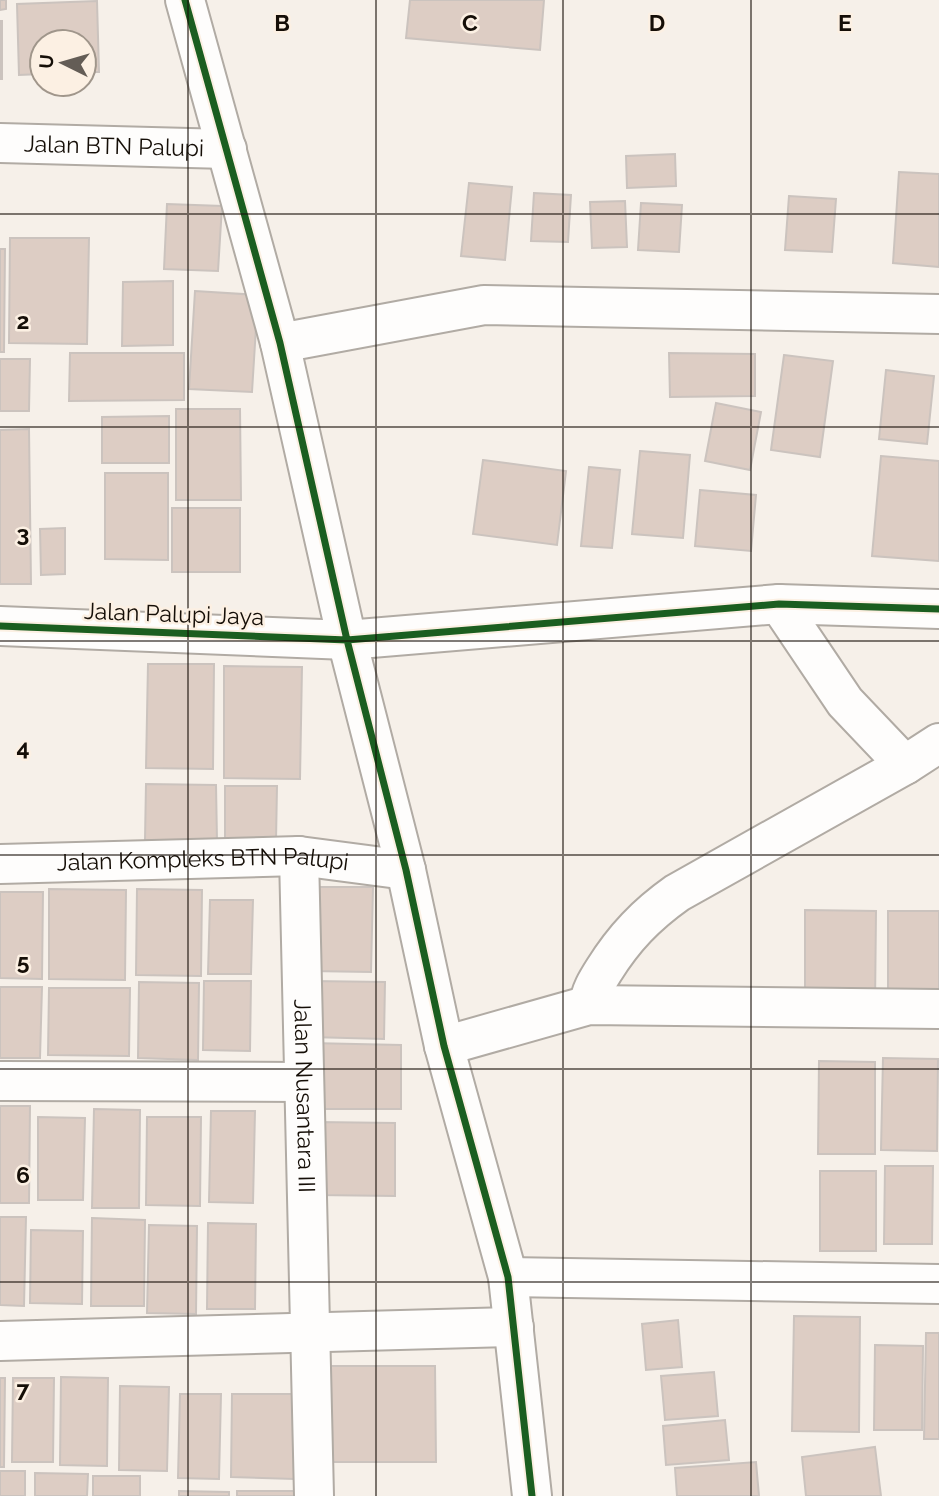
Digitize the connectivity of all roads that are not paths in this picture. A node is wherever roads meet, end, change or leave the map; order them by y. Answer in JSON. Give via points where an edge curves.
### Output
{"nodes":[{"id":1,"x":185,"y":0,"type":"edge"},
{"id":2,"x":0,"y":143,"type":"edge"},
{"id":3,"x":227,"y":149,"type":"junction"},
{"id":4,"x":939,"y":314,"type":"edge"},
{"id":5,"x":280,"y":343,"type":"junction"},
{"id":6,"x":779,"y":604,"type":"junction"},
{"id":7,"x":939,"y":609,"type":"edge"},
{"id":8,"x":0,"y":626,"type":"edge"},
{"id":9,"x":347,"y":640,"type":"junction"},
{"id":10,"x":939,"y":743,"type":"edge"},
{"id":11,"x":905,"y":765,"type":"junction"},
{"id":12,"x":299,"y":856,"type":"junction"},
{"id":13,"x":0,"y":864,"type":"edge"},
{"id":14,"x":406,"y":870,"type":"junction"},
{"id":15,"x":589,"y":1005,"type":"junction"},
{"id":16,"x":939,"y":1009,"type":"edge"},
{"id":17,"x":444,"y":1046,"type":"junction"},
{"id":18,"x":0,"y":1081,"type":"edge"},
{"id":19,"x":304,"y":1082,"type":"junction"},
{"id":20,"x":508,"y":1277,"type":"junction"},
{"id":21,"x":939,"y":1284,"type":"edge"},
{"id":22,"x":514,"y":1327,"type":"junction"},
{"id":23,"x":310,"y":1334,"type":"junction"},
{"id":24,"x":0,"y":1341,"type":"edge"},
{"id":25,"x":314,"y":1496,"type":"edge"},
{"id":26,"x":532,"y":1496,"type":"edge"}],
"edges":[{"from":1,"to":3,"type":"street"},
{"from":2,"to":3,"type":"street","name":"Jalan BTN Palupi"},
{"from":3,"to":5,"type":"street"},
{"from":4,"to":5,"type":"street","via":[[484,304]]},
{"from":5,"to":9,"type":"street"},
{"from":6,"to":7,"type":"street","name":"Jalan Palupi Jaya"},
{"from":6,"to":9,"type":"street","name":"Jalan Palupi Jaya"},
{"from":6,"to":11,"type":"street","via":[[845,702]]},
{"from":8,"to":9,"type":"street","name":"Jalan Palupi Jaya"},
{"from":9,"to":14,"type":"street"},
{"from":10,"to":11,"type":"street"},
{"from":11,"to":15,"type":"street","via":[[677,892],[619,946]]},
{"from":12,"to":13,"type":"street","name":"Jalan Kompleks BTN Palupi"},
{"from":12,"to":14,"type":"street","name":"Jalan Kompleks BTN Palupi"},
{"from":12,"to":19,"type":"street","name":"Jalan Nusantara III"},
{"from":14,"to":17,"type":"street"},
{"from":15,"to":16,"type":"street"},
{"from":15,"to":17,"type":"street"},
{"from":17,"to":20,"type":"street"},
{"from":18,"to":19,"type":"street"},
{"from":19,"to":23,"type":"street","name":"Jalan Nusantara III"},
{"from":20,"to":21,"type":"street"},
{"from":20,"to":22,"type":"street"},
{"from":22,"to":23,"type":"street"},
{"from":22,"to":26,"type":"street"},
{"from":23,"to":24,"type":"street"},
{"from":23,"to":25,"type":"street","name":"Jalan Nusantara III"}]}
